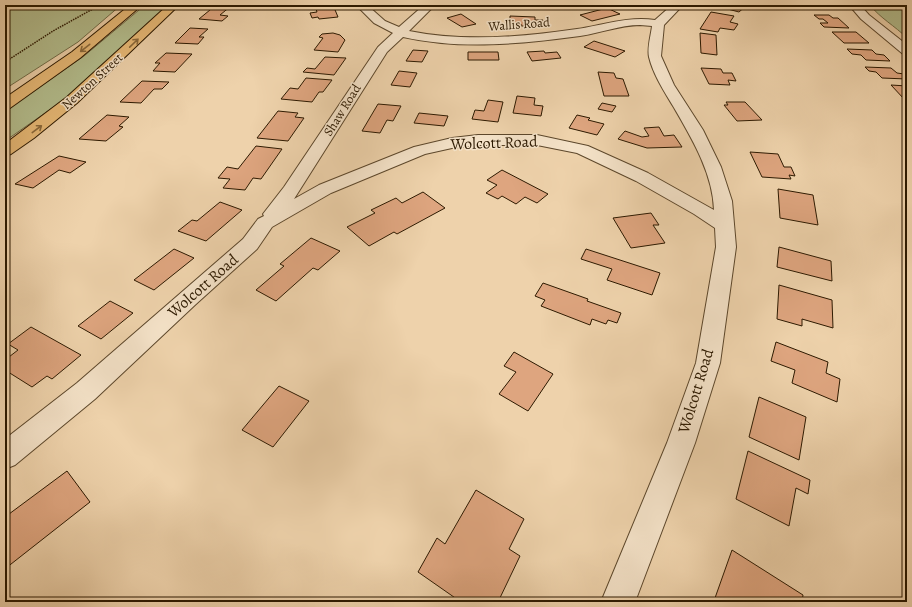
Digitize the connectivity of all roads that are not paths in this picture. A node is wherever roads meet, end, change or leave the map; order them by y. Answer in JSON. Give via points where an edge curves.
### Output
{"nodes":[{"id":1,"x":137,"y":5,"type":"edge"},
{"id":2,"x":174,"y":5,"type":"edge"},
{"id":3,"x":361,"y":5,"type":"edge"},
{"id":4,"x":430,"y":5,"type":"edge"},
{"id":5,"x":678,"y":5,"type":"edge"},
{"id":6,"x":854,"y":5,"type":"edge"},
{"id":7,"x":658,"y":24,"type":"junction"},
{"id":8,"x":401,"y":32,"type":"junction"},
{"id":9,"x":907,"y":51,"type":"edge"},
{"id":10,"x":5,"y":105,"type":"edge"},
{"id":11,"x":5,"y":151,"type":"edge"},
{"id":12,"x":265,"y":223,"type":"junction"},
{"id":13,"x":724,"y":224,"type":"junction"},
{"id":14,"x":5,"y":456,"type":"edge"},
{"id":15,"x":618,"y":602,"type":"edge"}],
"edges":[{"from":1,"to":10,"type":"main road","one_way":true,"via":[[76,55]]},
{"from":11,"to":2,"type":"main road","name":"Newton Street","one_way":true,"via":[[81,93]]},
{"from":3,"to":8,"type":"street","name":"Wallis Road","via":[[384,25]]},
{"from":4,"to":8,"type":"street","name":"Shaw Road"},
{"from":5,"to":7,"type":"street"},
{"from":6,"to":9,"type":"street"},
{"from":7,"to":8,"type":"street","name":"Wallis Road","via":[[635,22],[591,31],[519,39],[449,40]]},
{"from":7,"to":13,"type":"street","via":[[655,56],[666,85],[695,130],[713,167],[724,202]]},
{"from":8,"to":12,"type":"street","name":"Shaw Road","via":[[382,50],[291,191]]},
{"from":12,"to":13,"type":"street","name":"Wolcott Road","via":[[325,189],[420,150],[478,140],[538,140],[582,149],[642,177]]},
{"from":12,"to":14,"type":"street","name":"Wolcott Road","via":[[250,244],[86,391]]},
{"from":13,"to":15,"type":"street","name":"Wolcott Road","via":[[726,246],[708,363],[681,443]]}]}
